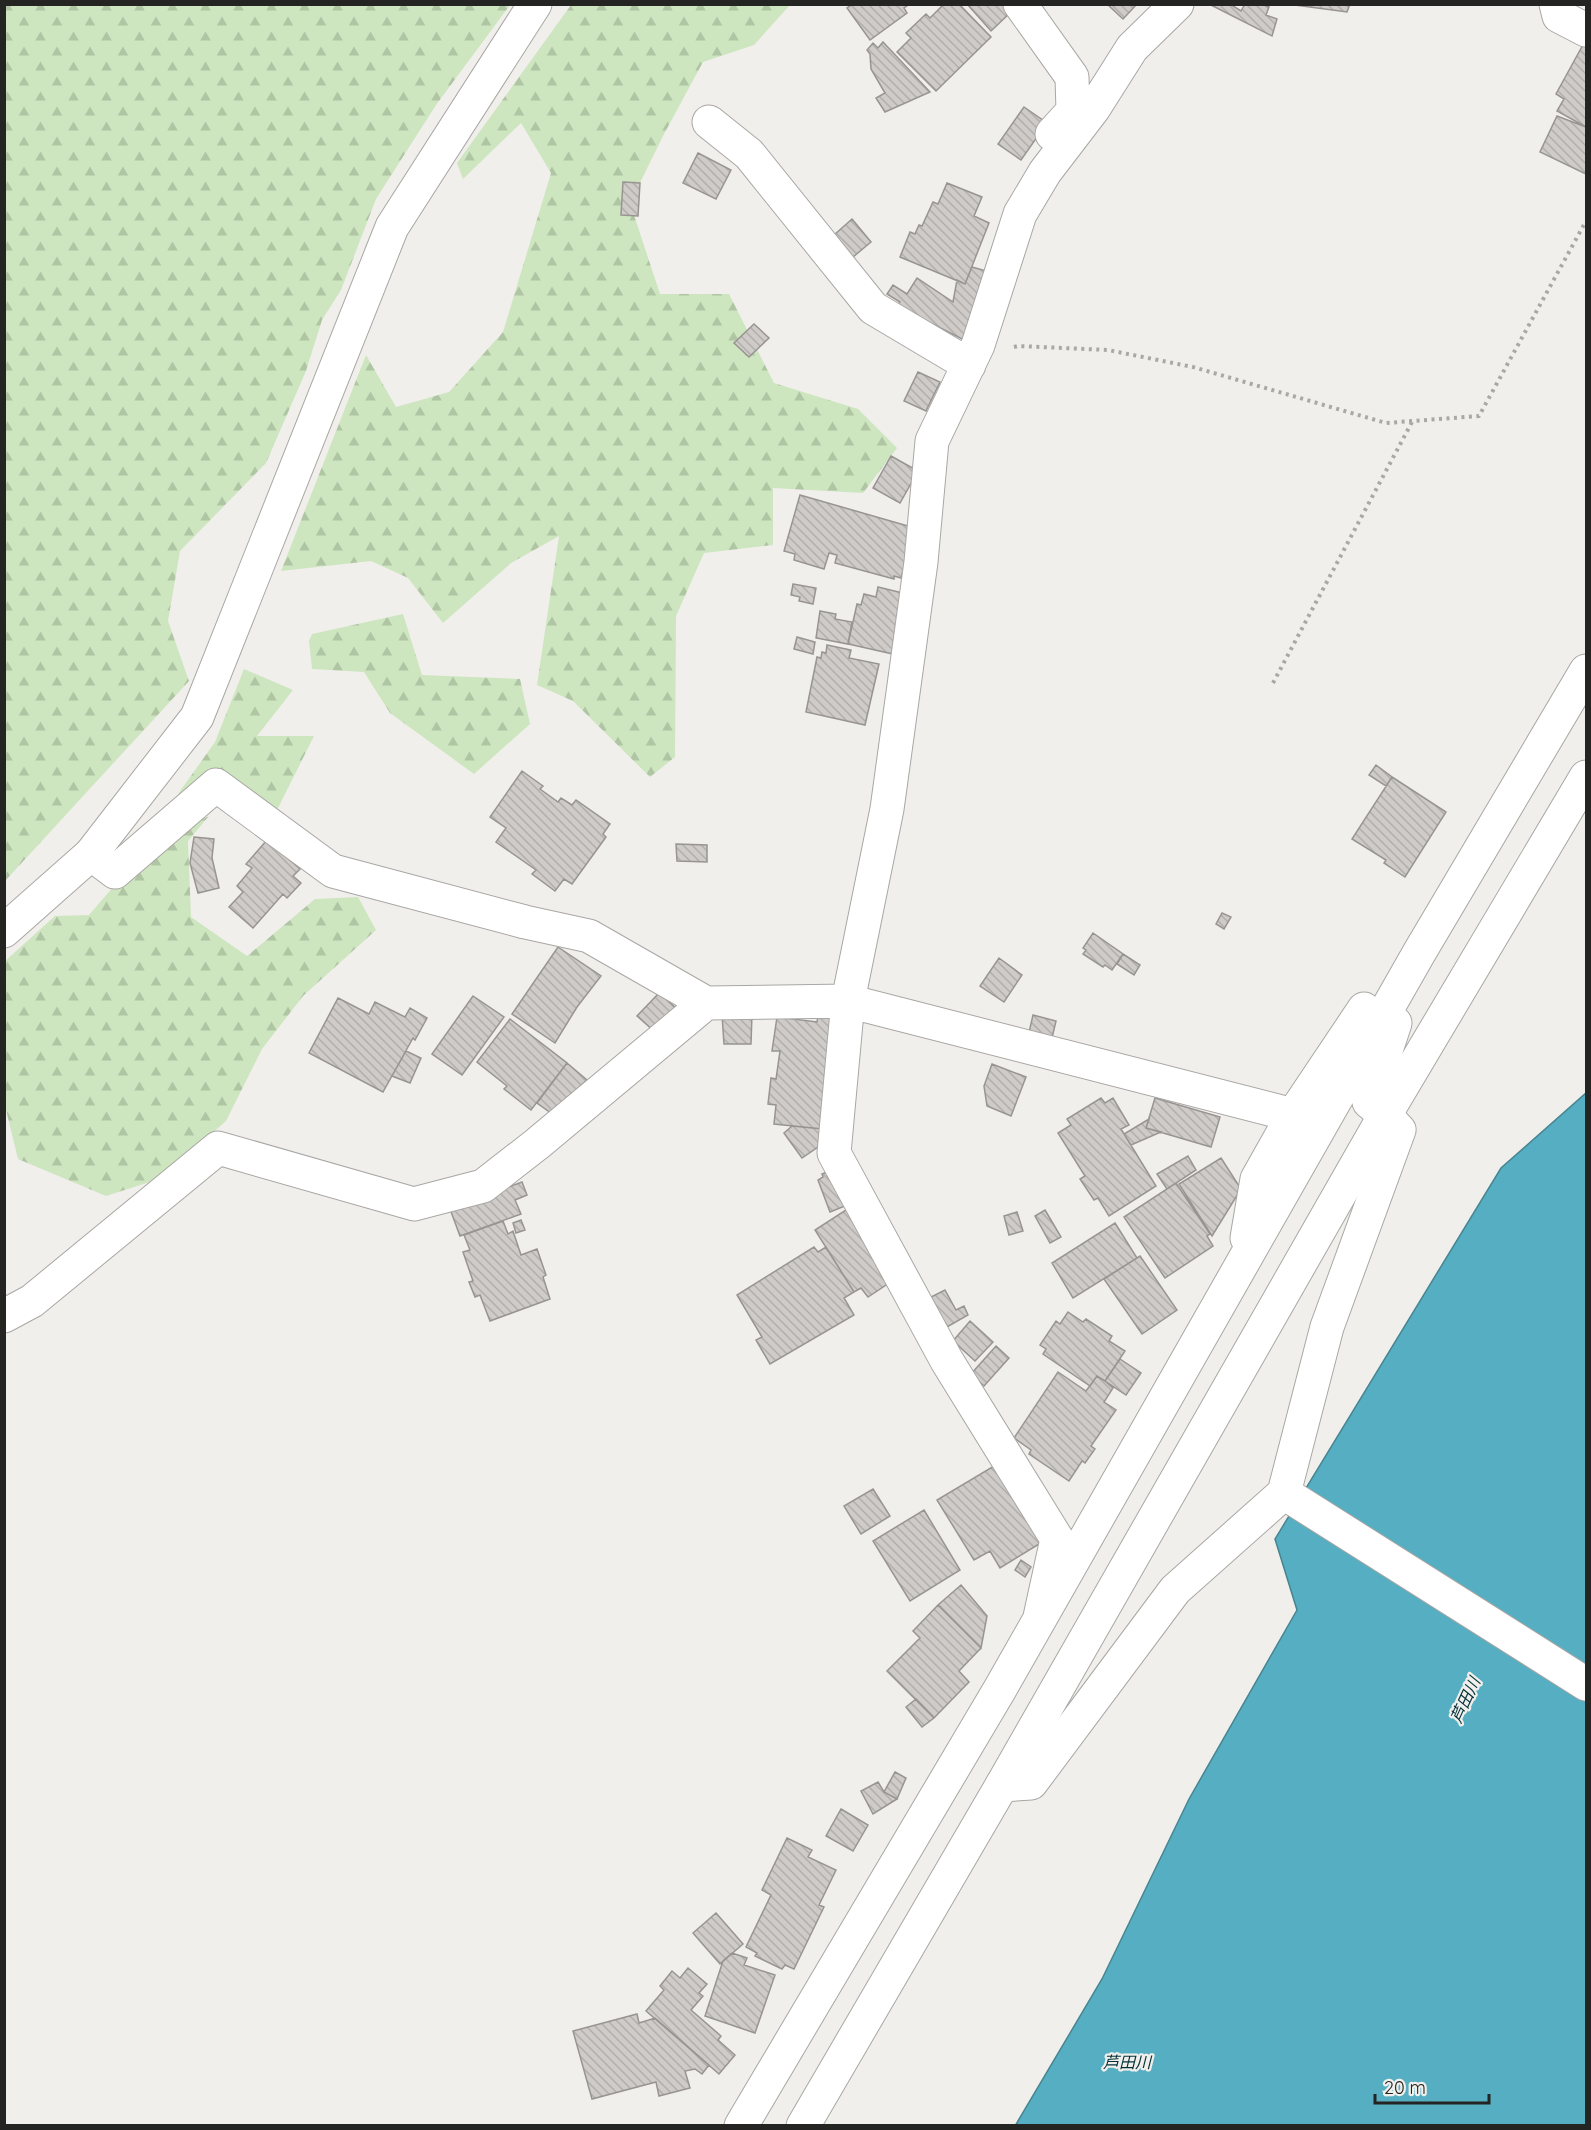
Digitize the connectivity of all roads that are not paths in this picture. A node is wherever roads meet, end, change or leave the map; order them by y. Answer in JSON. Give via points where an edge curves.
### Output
{"nodes":[{"id":1,"x":535,"y":4,"type":"edge"},
{"id":2,"x":1020,"y":4,"type":"edge"},
{"id":3,"x":1176,"y":4,"type":"edge"},
{"id":4,"x":1556,"y":4,"type":"edge"},
{"id":5,"x":1587,"y":30,"type":"edge"},
{"id":6,"x":709,"y":123,"type":"dead end"},
{"id":7,"x":1045,"y":172,"type":"junction"},
{"id":8,"x":969,"y":365,"type":"junction"},
{"id":9,"x":1587,"y":671,"type":"edge"},
{"id":10,"x":1587,"y":777,"type":"edge"},
{"id":11,"x":91,"y":854,"type":"junction"},
{"id":12,"x":4,"y":931,"type":"edge"},
{"id":13,"x":1419,"y":953,"type":"junction"},
{"id":14,"x":848,"y":1001,"type":"junction"},
{"id":15,"x":706,"y":1003,"type":"junction"},
{"id":16,"x":1293,"y":1115,"type":"junction"},
{"id":17,"x":1386,"y":1115,"type":"junction"},
{"id":18,"x":1243,"y":1261,"type":"junction"},
{"id":19,"x":4,"y":1316,"type":"edge"},
{"id":20,"x":1284,"y":1493,"type":"junction"},
{"id":21,"x":1040,"y":1617,"type":"junction"},
{"id":22,"x":1587,"y":1684,"type":"edge"},
{"id":23,"x":1002,"y":1785,"type":"junction"},
{"id":24,"x":741,"y":2126,"type":"edge"},
{"id":25,"x":803,"y":2126,"type":"edge"}],
"edges":[{"from":1,"to":11,"type":"street","via":[[392,227],[197,717]]},
{"from":2,"to":7,"type":"street","via":[[1072,77],[1073,111],[1037,152]]},
{"from":3,"to":7,"type":"street","via":[[1132,48],[1094,108]]},
{"from":4,"to":5,"type":"street","via":[[1559,16]]},
{"from":6,"to":8,"type":"street","via":[[749,154],[873,308]]},
{"from":7,"to":8,"type":"street","via":[[1020,214]]},
{"from":8,"to":14,"type":"street","via":[[932,441],[921,561],[888,809]]},
{"from":9,"to":13,"type":"street"},
{"from":10,"to":17,"type":"street"},
{"from":11,"to":12,"type":"street"},
{"from":11,"to":15,"type":"street","via":[[115,872],[216,785],[333,871],[589,936]]},
{"from":13,"to":16,"type":"street","via":[[1383,981]]},
{"from":13,"to":17,"type":"street","via":[[1369,1102]]},
{"from":13,"to":18,"type":"street"},
{"from":14,"to":15,"type":"street"},
{"from":14,"to":16,"type":"street"},
{"from":14,"to":21,"type":"street","via":[[834,1153],[947,1361],[1057,1539]]},
{"from":15,"to":19,"type":"street","via":[[483,1186],[414,1204],[218,1148],[32,1301]]},
{"from":16,"to":18,"type":"street","via":[[1257,1179]]},
{"from":17,"to":20,"type":"street","via":[[1399,1130],[1328,1327]]},
{"from":17,"to":23,"type":"street"},
{"from":18,"to":21,"type":"street"},
{"from":20,"to":22,"type":"street"},
{"from":20,"to":23,"type":"street","via":[[1175,1590],[1031,1783]]},
{"from":21,"to":24,"type":"street"},
{"from":23,"to":25,"type":"street"}]}
